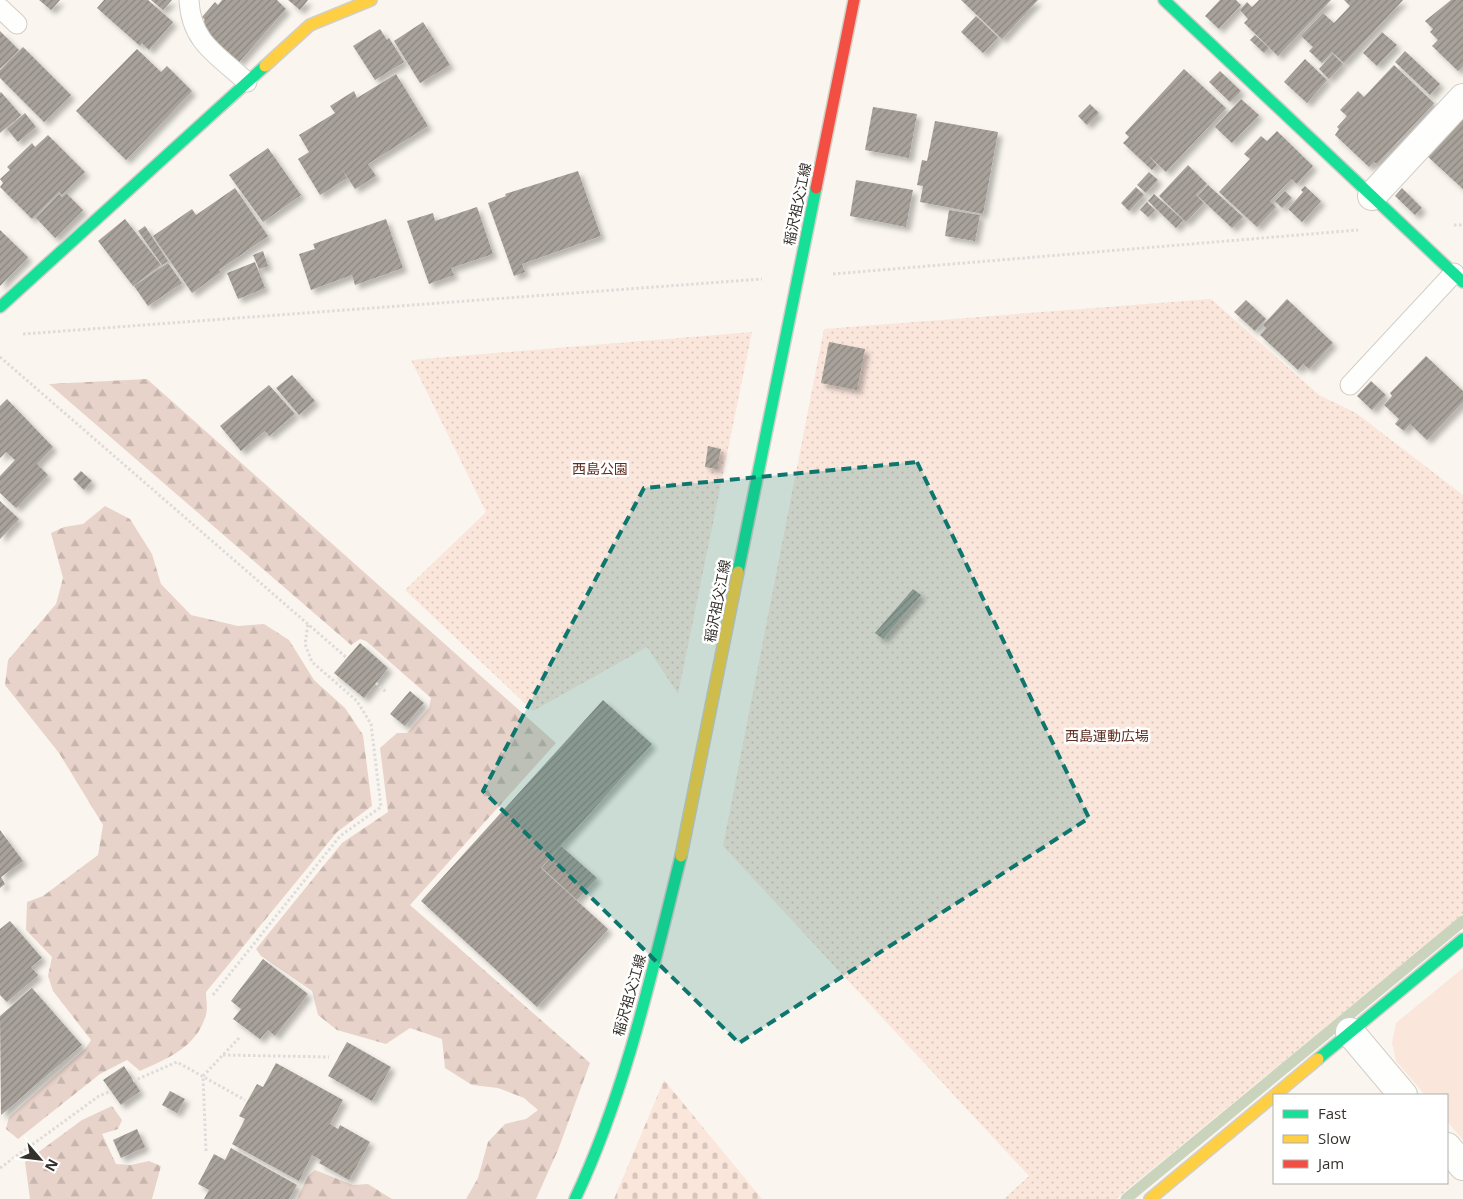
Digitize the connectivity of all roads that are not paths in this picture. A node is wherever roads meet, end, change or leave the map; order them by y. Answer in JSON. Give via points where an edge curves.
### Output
{"nodes":[{"id":1,"x":189,"y":0,"type":"edge"},
{"id":2,"x":330,"y":0,"type":"edge"},
{"id":3,"x":371,"y":0,"type":"edge"},
{"id":4,"x":854,"y":0,"type":"edge"},
{"id":5,"x":1176,"y":4,"type":"edge"},
{"id":6,"x":0,"y":8,"type":"edge"},
{"id":7,"x":17,"y":24,"type":"dead end"},
{"id":8,"x":310,"y":25,"type":"junction"},
{"id":9,"x":247,"y":82,"type":"junction"},
{"id":10,"x":1463,"y":98,"type":"edge"},
{"id":11,"x":1372,"y":196,"type":"junction"},
{"id":12,"x":1460,"y":273,"type":"edge"},
{"id":13,"x":0,"y":307,"type":"edge"},
{"id":14,"x":1350,"y":385,"type":"dead end"},
{"id":15,"x":1463,"y":939,"type":"edge"},
{"id":16,"x":1350,"y":1032,"type":"junction"},
{"id":17,"x":1276,"y":1094,"type":"edge"},
{"id":18,"x":1402,"y":1094,"type":"edge"},
{"id":19,"x":1273,"y":1096,"type":"edge"},
{"id":20,"x":1448,"y":1148,"type":"edge"},
{"id":21,"x":1463,"y":1166,"type":"edge"},
{"id":22,"x":575,"y":1199,"type":"edge"},
{"id":23,"x":1150,"y":1199,"type":"edge"}],
"edges":[{"from":1,"to":9,"type":"lane","via":[[190,18],[198,36]]},
{"from":2,"to":8,"type":"street"},
{"from":3,"to":8,"type":"street"},
{"from":4,"to":22,"type":"street","name":"稲沢祖父江線","via":[[682,852],[646,997],[598,1150]]},
{"from":5,"to":11,"type":"street"},
{"from":6,"to":7,"type":"lane"},
{"from":8,"to":9,"type":"street"},
{"from":9,"to":13,"type":"street"},
{"from":10,"to":11,"type":"street"},
{"from":11,"to":12,"type":"street"},
{"from":12,"to":14,"type":"lane"},
{"from":15,"to":16,"type":"street"},
{"from":16,"to":17,"type":"street"},
{"from":16,"to":18,"type":"street"},
{"from":19,"to":23,"type":"street"},
{"from":20,"to":21,"type":"street"}]}
